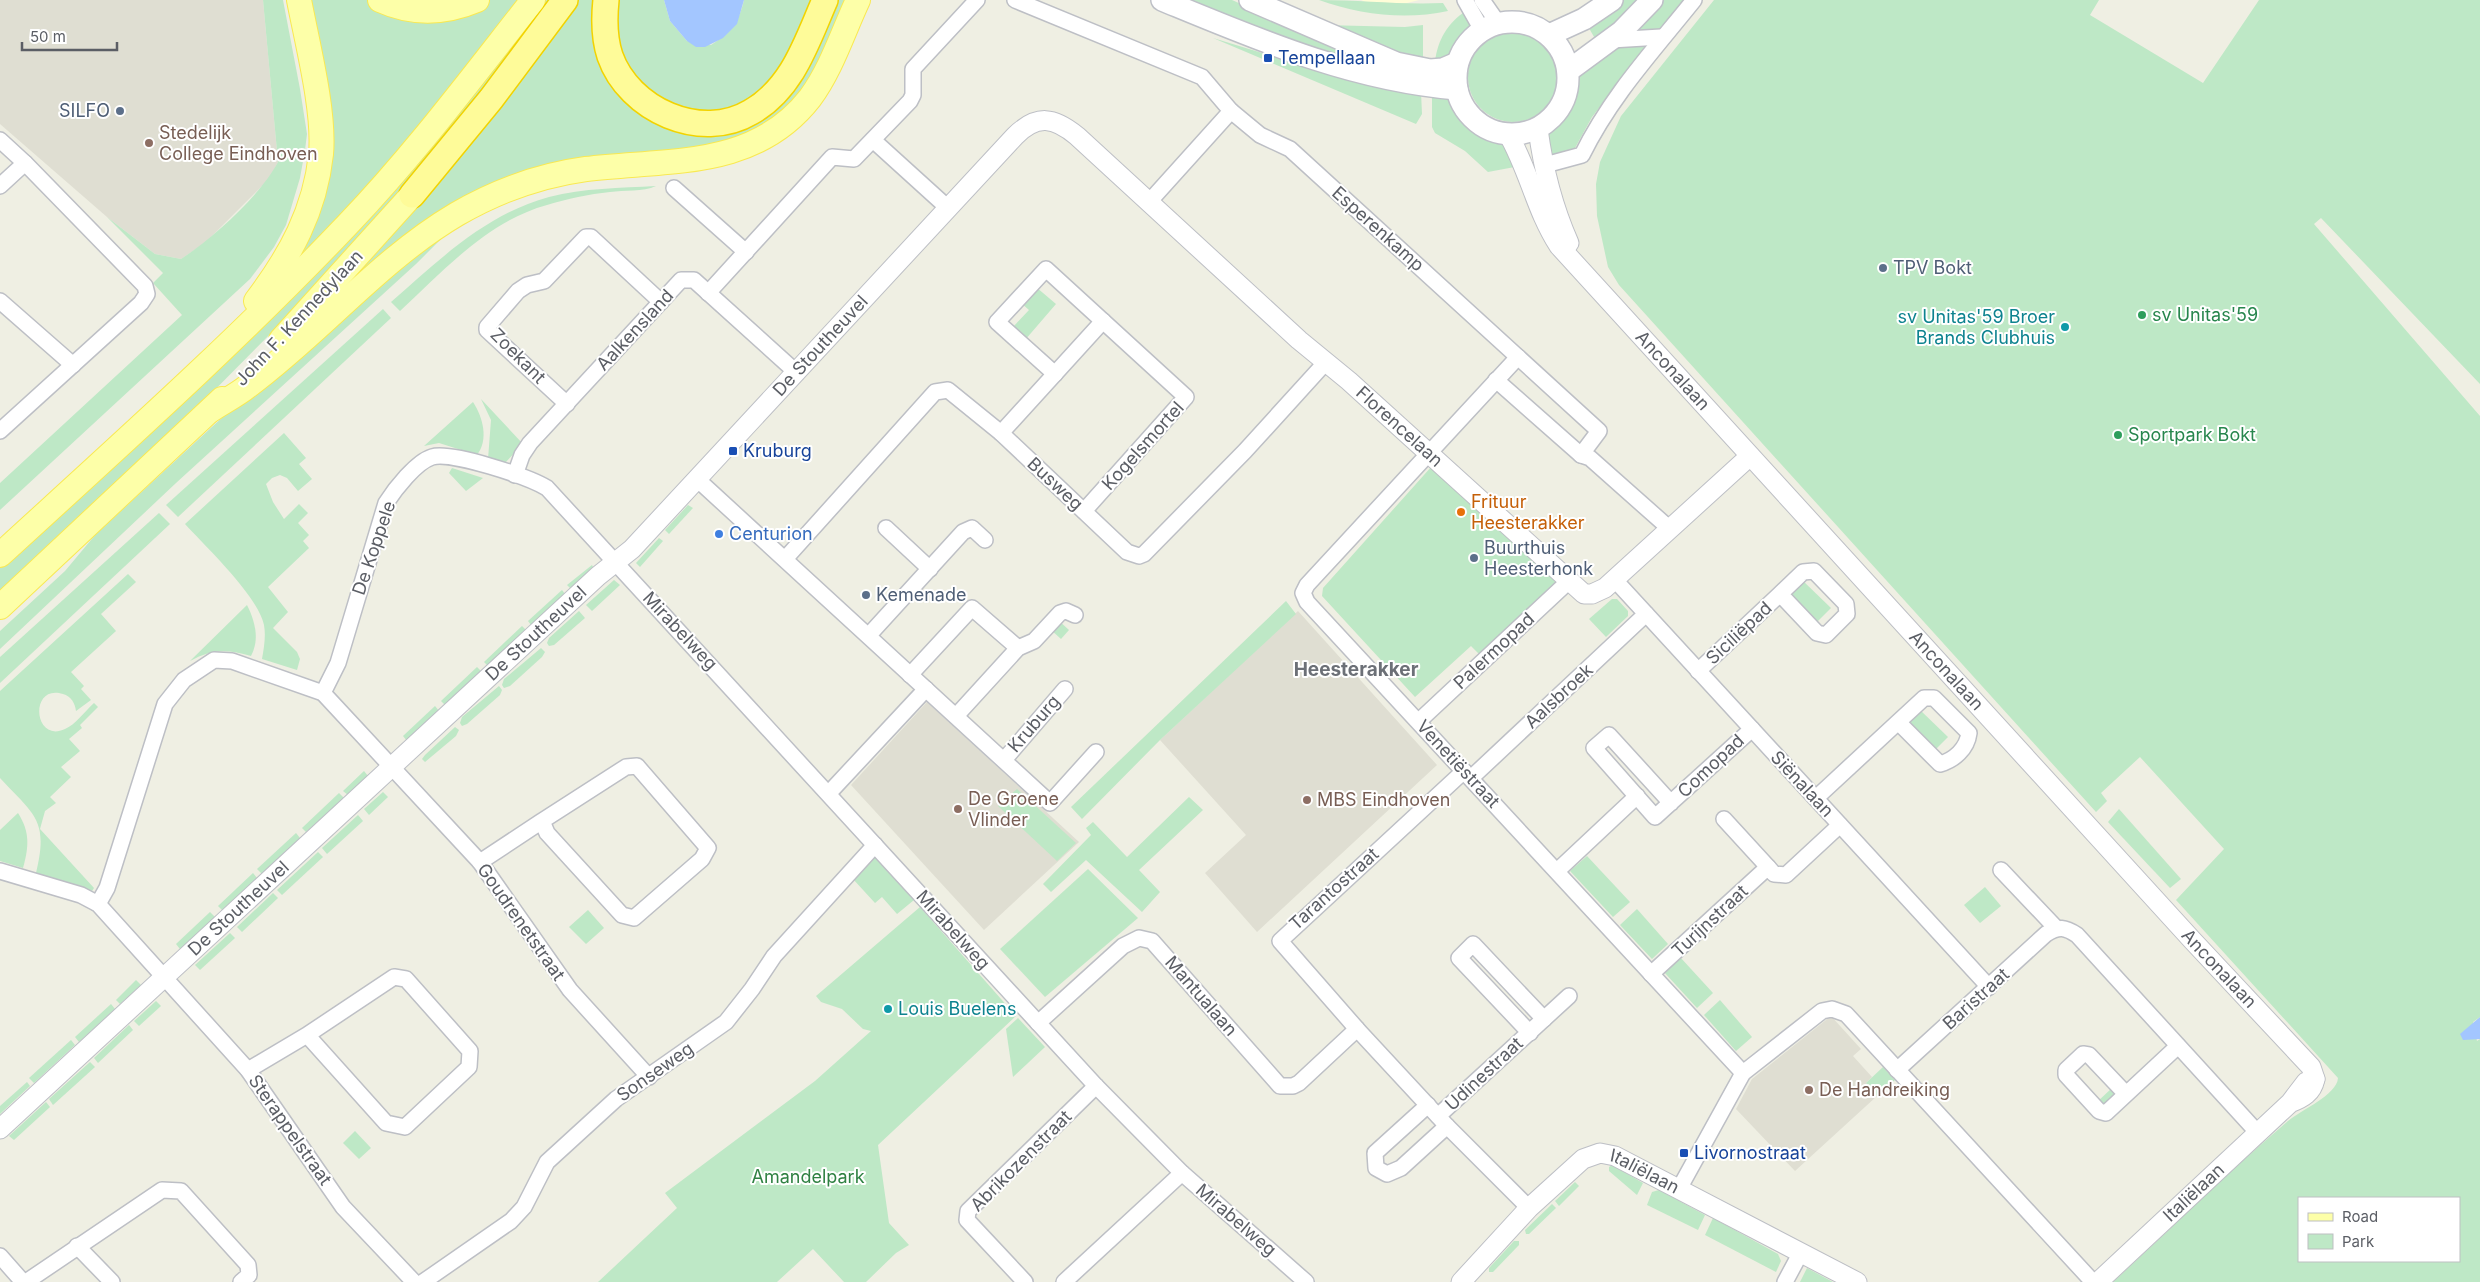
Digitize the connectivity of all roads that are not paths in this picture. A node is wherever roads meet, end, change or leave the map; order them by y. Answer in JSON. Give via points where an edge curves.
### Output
{"nodes":[{"id":1,"x":299,"y":0,"type":"edge"},
{"id":2,"x":380,"y":0,"type":"edge"},
{"id":3,"x":477,"y":0,"type":"edge"},
{"id":4,"x":533,"y":0,"type":"edge"},
{"id":5,"x":565,"y":0,"type":"edge"},
{"id":6,"x":606,"y":0,"type":"edge"},
{"id":7,"x":825,"y":0,"type":"edge"},
{"id":8,"x":858,"y":0,"type":"edge"},
{"id":9,"x":977,"y":0,"type":"edge"},
{"id":10,"x":1014,"y":0,"type":"edge"},
{"id":11,"x":1162,"y":0,"type":"edge"},
{"id":12,"x":1250,"y":0,"type":"edge"},
{"id":13,"x":1465,"y":0,"type":"edge"},
{"id":14,"x":1482,"y":0,"type":"edge"},
{"id":15,"x":1612,"y":0,"type":"edge"},
{"id":16,"x":1652,"y":0,"type":"edge"},
{"id":17,"x":1694,"y":0,"type":"edge"},
{"id":18,"x":1490,"y":27,"type":"junction"},
{"id":19,"x":1549,"y":35,"type":"junction"},
{"id":20,"x":1661,"y":37,"type":"junction"},
{"id":21,"x":1611,"y":40,"type":"junction"},
{"id":22,"x":1458,"y":63,"type":"junction"},
{"id":23,"x":1568,"y":71,"type":"junction"},
{"id":24,"x":1457,"y":89,"type":"junction"},
{"id":25,"x":1231,"y":111,"type":"junction"},
{"id":26,"x":1048,"y":121,"type":"joint"},
{"id":27,"x":1538,"y":128,"type":"junction"},
{"id":28,"x":1508,"y":134,"type":"junction"},
{"id":29,"x":0,"y":140,"type":"edge"},
{"id":30,"x":873,"y":140,"type":"junction"},
{"id":31,"x":25,"y":163,"type":"junction"},
{"id":32,"x":1545,"y":165,"type":"junction"},
{"id":33,"x":0,"y":186,"type":"edge"},
{"id":34,"x":674,"y":188,"type":"dead end"},
{"id":35,"x":412,"y":195,"type":"joint"},
{"id":36,"x":1149,"y":202,"type":"junction"},
{"id":37,"x":948,"y":208,"type":"junction"},
{"id":38,"x":746,"y":252,"type":"junction"},
{"id":39,"x":1574,"y":264,"type":"junction"},
{"id":40,"x":708,"y":293,"type":"junction"},
{"id":41,"x":0,"y":301,"type":"edge"},
{"id":42,"x":661,"y":302,"type":"junction"},
{"id":43,"x":1103,"y":321,"type":"junction"},
{"id":44,"x":1518,"y":357,"type":"junction"},
{"id":45,"x":1325,"y":363,"type":"junction"},
{"id":46,"x":73,"y":365,"type":"junction"},
{"id":47,"x":797,"y":372,"type":"junction"},
{"id":48,"x":1054,"y":374,"type":"junction"},
{"id":49,"x":1496,"y":380,"type":"junction"},
{"id":50,"x":173,"y":397,"type":"junction"},
{"id":51,"x":567,"y":404,"type":"junction"},
{"id":52,"x":211,"y":410,"type":"junction"},
{"id":53,"x":0,"y":431,"type":"edge"},
{"id":54,"x":1002,"y":433,"type":"junction"},
{"id":55,"x":1430,"y":454,"type":"junction"},
{"id":56,"x":1581,"y":455,"type":"junction"},
{"id":57,"x":1750,"y":456,"type":"junction"},
{"id":58,"x":515,"y":475,"type":"junction"},
{"id":59,"x":698,"y":480,"type":"junction"},
{"id":60,"x":1084,"y":511,"type":"junction"},
{"id":61,"x":886,"y":528,"type":"dead end"},
{"id":62,"x":1670,"y":529,"type":"junction"},
{"id":63,"x":985,"y":540,"type":"dead end"},
{"id":64,"x":0,"y":555,"type":"edge"},
{"id":65,"x":785,"y":560,"type":"junction"},
{"id":66,"x":616,"y":562,"type":"junction"},
{"id":67,"x":930,"y":569,"type":"junction"},
{"id":68,"x":1615,"y":580,"type":"junction"},
{"id":69,"x":1569,"y":581,"type":"junction"},
{"id":70,"x":1780,"y":594,"type":"junction"},
{"id":71,"x":0,"y":607,"type":"edge"},
{"id":72,"x":1646,"y":614,"type":"junction"},
{"id":73,"x":1075,"y":615,"type":"dead end"},
{"id":74,"x":869,"y":635,"type":"junction"},
{"id":75,"x":1018,"y":648,"type":"junction"},
{"id":76,"x":1698,"y":671,"type":"junction"},
{"id":77,"x":910,"y":675,"type":"junction"},
{"id":78,"x":926,"y":689,"type":"junction"},
{"id":79,"x":1065,"y":689,"type":"dead end"},
{"id":80,"x":323,"y":693,"type":"junction"},
{"id":81,"x":956,"y":716,"type":"junction"},
{"id":82,"x":1418,"y":721,"type":"junction"},
{"id":83,"x":1898,"y":722,"type":"junction"},
{"id":84,"x":1752,"y":729,"type":"junction"},
{"id":85,"x":1096,"y":752,"type":"dead end"},
{"id":86,"x":1004,"y":760,"type":"junction"},
{"id":87,"x":393,"y":768,"type":"junction"},
{"id":88,"x":1468,"y":774,"type":"junction"},
{"id":89,"x":829,"y":793,"type":"junction"},
{"id":90,"x":1637,"y":796,"type":"junction"},
{"id":91,"x":1816,"y":798,"type":"junction"},
{"id":92,"x":1671,"y":803,"type":"junction"},
{"id":93,"x":1724,"y":819,"type":"dead end"},
{"id":94,"x":542,"y":821,"type":"junction"},
{"id":95,"x":1840,"y":825,"type":"junction"},
{"id":96,"x":875,"y":845,"type":"junction"},
{"id":97,"x":480,"y":862,"type":"junction"},
{"id":98,"x":1768,"y":867,"type":"junction"},
{"id":99,"x":2001,"y":870,"type":"dead end"},
{"id":100,"x":0,"y":871,"type":"edge"},
{"id":101,"x":1557,"y":871,"type":"junction"},
{"id":102,"x":98,"y":904,"type":"junction"},
{"id":103,"x":2056,"y":928,"type":"junction"},
{"id":104,"x":1651,"y":974,"type":"junction"},
{"id":105,"x":165,"y":978,"type":"junction"},
{"id":106,"x":1989,"y":987,"type":"junction"},
{"id":107,"x":1569,"y":996,"type":"dead end"},
{"id":108,"x":1544,"y":1019,"type":"junction"},
{"id":109,"x":1038,"y":1023,"type":"junction"},
{"id":110,"x":1357,"y":1029,"type":"junction"},
{"id":111,"x":1530,"y":1033,"type":"junction"},
{"id":112,"x":307,"y":1035,"type":"junction"},
{"id":113,"x":2178,"y":1046,"type":"junction"},
{"id":114,"x":248,"y":1070,"type":"junction"},
{"id":115,"x":1897,"y":1070,"type":"junction"},
{"id":116,"x":1743,"y":1073,"type":"junction"},
{"id":117,"x":649,"y":1077,"type":"junction"},
{"id":118,"x":2315,"y":1079,"type":"joint"},
{"id":119,"x":1096,"y":1086,"type":"junction"},
{"id":120,"x":2126,"y":1094,"type":"dead end"},
{"id":121,"x":1428,"y":1105,"type":"junction"},
{"id":122,"x":1443,"y":1121,"type":"junction"},
{"id":123,"x":0,"y":1129,"type":"edge"},
{"id":124,"x":2257,"y":1132,"type":"junction"},
{"id":125,"x":1182,"y":1172,"type":"junction"},
{"id":126,"x":1679,"y":1190,"type":"junction"},
{"id":127,"x":1529,"y":1208,"type":"junction"},
{"id":128,"x":78,"y":1246,"type":"junction"},
{"id":129,"x":1800,"y":1254,"type":"junction"},
{"id":130,"x":0,"y":1256,"type":"edge"},
{"id":131,"x":25,"y":1282,"type":"edge"},
{"id":132,"x":112,"y":1282,"type":"edge"},
{"id":133,"x":241,"y":1282,"type":"edge"},
{"id":134,"x":414,"y":1282,"type":"edge"},
{"id":135,"x":423,"y":1282,"type":"edge"},
{"id":136,"x":1025,"y":1282,"type":"edge"},
{"id":137,"x":1064,"y":1282,"type":"edge"},
{"id":138,"x":1306,"y":1282,"type":"edge"},
{"id":139,"x":1461,"y":1282,"type":"edge"},
{"id":140,"x":1784,"y":1282,"type":"edge"},
{"id":141,"x":1857,"y":1282,"type":"edge"},
{"id":142,"x":2092,"y":1282,"type":"edge"},
{"id":143,"x":2098,"y":1282,"type":"edge"}],
"edges":[{"from":1,"to":50,"type":"main road","via":[[315,87],[320,136],[321,152],[312,203],[288,256],[271,281]]},
{"from":2,"to":3,"type":"main road","via":[[398,8],[430,13]]},
{"from":4,"to":50,"type":"main road","name":"John F. Kennedylaan","via":[[416,149],[349,223]]},
{"from":5,"to":35,"type":"highway","name":"John F. Kennedylaan","via":[[491,99]]},
{"from":6,"to":7,"type":"highway","via":[[604,27],[608,48],[625,81],[655,108],[672,118],[708,124],[751,112],[772,95],[797,65]]},
{"from":8,"to":52,"type":"main road","via":[[810,97],[794,116],[765,137],[752,145],[707,158],[585,169],[542,178],[513,187],[458,214],[377,273],[248,386]]},
{"from":9,"to":30,"type":"street","via":[[913,69],[912,98]]},
{"from":10,"to":25,"type":"street","name":"Esperenkamp","via":[[1202,77]]},
{"from":11,"to":24,"type":"main road","via":[[1334,67],[1402,83]]},
{"from":12,"to":22,"type":"main road","via":[[1396,63],[1430,70]]},
{"from":13,"to":18,"type":"street"},
{"from":14,"to":18,"type":"street"},
{"from":15,"to":19,"type":"main road","via":[[1584,19]]},
{"from":16,"to":21,"type":"main road"},
{"from":17,"to":20,"type":"street"},
{"from":18,"to":19,"type":"main road","via":[[1525,23]]},
{"from":18,"to":22,"type":"main road","via":[[1467,44]]},
{"from":19,"to":23,"type":"main road","via":[[1562,51]]},
{"from":20,"to":21,"type":"street"},
{"from":20,"to":32,"type":"street","via":[[1598,122],[1582,155]]},
{"from":21,"to":23,"type":"main road"},
{"from":22,"to":24,"type":"main road"},
{"from":23,"to":27,"type":"main road","via":[[1568,88],[1562,104],[1552,118]]},
{"from":24,"to":28,"type":"main road","via":[[1463,106],[1475,121],[1490,130]]},
{"from":25,"to":36,"type":"street"},
{"from":25,"to":44,"type":"street","name":"Esperenkamp","via":[[1260,136],[1290,149]]},
{"from":26,"to":36,"type":"street","name":"Florencelaan","via":[[1060,124],[1077,136]]},
{"from":26,"to":37,"type":"street","name":"De Stoutheuvel","via":[[1034,122],[1023,128]]},
{"from":27,"to":28,"type":"main road","via":[[1523,134]]},
{"from":27,"to":32,"type":"street","name":"Anconalaan"},
{"from":28,"to":39,"type":"street","name":"Anconalaan","via":[[1526,169],[1532,192],[1552,235]]},
{"from":29,"to":31,"type":"street"},
{"from":30,"to":37,"type":"street"},
{"from":30,"to":38,"type":"street","via":[[854,159],[832,157]]},
{"from":31,"to":33,"type":"street"},
{"from":31,"to":46,"type":"street","via":[[144,286],[147,294]]},
{"from":32,"to":39,"type":"street","name":"Anconalaan"},
{"from":34,"to":38,"type":"street"},
{"from":35,"to":52,"type":"main road","name":"John F. Kennedylaan","via":[[285,336]]},
{"from":36,"to":45,"type":"street","name":"Florencelaan"},
{"from":37,"to":47,"type":"street","name":"De Stoutheuvel"},
{"from":38,"to":40,"type":"street"},
{"from":39,"to":57,"type":"street","name":"Anconalaan"},
{"from":40,"to":42,"type":"street","name":"Aalkensland","via":[[687,278],[681,280]]},
{"from":40,"to":47,"type":"street","name":"Aalkensland"},
{"from":41,"to":46,"type":"street"},
{"from":42,"to":51,"type":"street","name":"Aalkensland"},
{"from":42,"to":51,"type":"street","name":"Zoekant","via":[[591,237],[586,238],[544,281],[518,291],[487,330]]},
{"from":43,"to":48,"type":"street"},
{"from":43,"to":48,"type":"street","name":"Kogelsmortel","via":[[1046,269],[998,322]]},
{"from":43,"to":60,"type":"street","name":"Kogelsmortel","via":[[1186,397]]},
{"from":44,"to":49,"type":"street"},
{"from":44,"to":56,"type":"street","name":"Esperenkamp","via":[[1599,431]]},
{"from":45,"to":55,"type":"street","name":"Florencelaan"},
{"from":45,"to":60,"type":"street","name":"Busweg","via":[[1246,451],[1144,554],[1139,556],[1127,552]]},
{"from":46,"to":53,"type":"street"},
{"from":47,"to":59,"type":"street","name":"De Stoutheuvel"},
{"from":48,"to":54,"type":"street"},
{"from":49,"to":55,"type":"street"},
{"from":49,"to":56,"type":"street"},
{"from":50,"to":64,"type":"main road","name":"John F. Kennedylaan"},
{"from":51,"to":58,"type":"street","name":"Aalkensland","via":[[524,451]]},
{"from":52,"to":71,"type":"main road","name":"John F. Kennedylaan"},
{"from":54,"to":60,"type":"street","name":"Busweg"},
{"from":54,"to":65,"type":"street","name":"Busweg","via":[[953,392],[936,392]]},
{"from":55,"to":69,"type":"street","name":"Florencelaan"},
{"from":55,"to":82,"type":"street","name":"Venetiëstraat","via":[[1303,593],[1307,602]]},
{"from":56,"to":62,"type":"street","via":[[1590,458]]},
{"from":57,"to":62,"type":"street","name":"Florencelaan"},
{"from":57,"to":118,"type":"street","name":"Anconalaan","via":[[2311,1066]]},
{"from":58,"to":66,"type":"street","name":"De Koppele","via":[[547,488]]},
{"from":58,"to":80,"type":"street","name":"De Koppele","via":[[442,455],[431,457],[397,487],[379,522],[338,662]]},
{"from":59,"to":65,"type":"street","name":"Kruburg"},
{"from":59,"to":66,"type":"street","name":"De Stoutheuvel"},
{"from":61,"to":67,"type":"street"},
{"from":62,"to":68,"type":"street","name":"Florencelaan"},
{"from":63,"to":67,"type":"street","via":[[972,528],[963,532]]},
{"from":65,"to":74,"type":"street","name":"Kruburg"},
{"from":66,"to":87,"type":"street","name":"De Stoutheuvel"},
{"from":66,"to":89,"type":"street","name":"Mirabelweg"},
{"from":67,"to":74,"type":"street"},
{"from":68,"to":69,"type":"street","name":"Florencelaan","via":[[1592,594],[1584,594]]},
{"from":68,"to":72,"type":"street","name":"Siënalaan"},
{"from":69,"to":82,"type":"street","name":"Palermopad"},
{"from":70,"to":70,"type":"street","name":"Siciliëpad","via":[[1817,633],[1826,635],[1847,614],[1846,604],[1814,572],[1803,572]]},
{"from":70,"to":76,"type":"street","name":"Siciliëpad"},
{"from":72,"to":76,"type":"street","name":"Siënalaan"},
{"from":72,"to":88,"type":"street","name":"Aalsbroek"},
{"from":73,"to":75,"type":"street","via":[[1066,611],[1060,613],[1034,641]]},
{"from":74,"to":77,"type":"street","name":"Kruburg"},
{"from":75,"to":77,"type":"street","via":[[972,608]]},
{"from":75,"to":81,"type":"street"},
{"from":76,"to":84,"type":"street","name":"Siënalaan"},
{"from":77,"to":78,"type":"street","name":"Kruburg"},
{"from":78,"to":81,"type":"street","name":"Kruburg"},
{"from":78,"to":89,"type":"street"},
{"from":79,"to":86,"type":"street","name":"Kruburg"},
{"from":80,"to":87,"type":"street"},
{"from":80,"to":102,"type":"street","via":[[232,661],[214,660],[184,680],[165,704],[107,888]]},
{"from":81,"to":86,"type":"street","name":"Kruburg"},
{"from":82,"to":88,"type":"street","name":"Venetiëstraat"},
{"from":83,"to":83,"type":"street","via":[[1940,764],[1950,761],[1968,744],[1969,734],[1934,698],[1924,698]]},
{"from":83,"to":91,"type":"street"},
{"from":84,"to":91,"type":"street","name":"Siënalaan"},
{"from":84,"to":92,"type":"street","name":"Comopad"},
{"from":85,"to":86,"type":"street","name":"Kruburg","via":[[1050,803]]},
{"from":87,"to":97,"type":"street","name":"Goudrenetstraat"},
{"from":87,"to":105,"type":"street","name":"De Stoutheuvel"},
{"from":88,"to":101,"type":"street","name":"Venetiëstraat"},
{"from":88,"to":110,"type":"street","name":"Tarantostraat","via":[[1281,939],[1282,945]]},
{"from":89,"to":96,"type":"street","name":"Mirabelweg"},
{"from":90,"to":92,"type":"street","name":"Comopad","via":[[1655,817]]},
{"from":90,"to":92,"type":"street","name":"Comopad","via":[[1594,748],[1609,735]]},
{"from":90,"to":101,"type":"street"},
{"from":91,"to":95,"type":"street","name":"Siënalaan"},
{"from":93,"to":98,"type":"street"},
{"from":94,"to":94,"type":"street","via":[[548,833],[599,890],[630,918],[641,913],[702,859],[708,848],[637,766],[626,767]]},
{"from":94,"to":97,"type":"street"},
{"from":95,"to":98,"type":"street","via":[[1786,875],[1774,874]]},
{"from":95,"to":106,"type":"street","name":"Siënalaan"},
{"from":96,"to":109,"type":"street","name":"Mirabelweg"},
{"from":96,"to":117,"type":"street","name":"Sonseweg","via":[[774,956],[726,1022]]},
{"from":97,"to":117,"type":"street","name":"Goudrenetstraat","via":[[570,990]]},
{"from":98,"to":104,"type":"street","name":"Turijnstraat"},
{"from":99,"to":103,"type":"street"},
{"from":100,"to":102,"type":"street","via":[[81,895]]},
{"from":101,"to":104,"type":"street","name":"Venetiëstraat"},
{"from":102,"to":105,"type":"street"},
{"from":103,"to":106,"type":"street","name":"Baristraat"},
{"from":103,"to":113,"type":"street","via":[[2066,928],[2077,935]]},
{"from":104,"to":116,"type":"street","name":"Venetiëstraat"},
{"from":105,"to":114,"type":"street","name":"Sterappelstraat"},
{"from":105,"to":123,"type":"street","name":"De Stoutheuvel"},
{"from":106,"to":115,"type":"street","name":"Baristraat"},
{"from":107,"to":108,"type":"street","name":"Udinestraat"},
{"from":108,"to":111,"type":"street","name":"Udinestraat"},
{"from":108,"to":111,"type":"street","name":"Udinestraat","via":[[1473,944],[1459,958]]},
{"from":109,"to":110,"type":"street","name":"Mantualaan","via":[[1123,946],[1139,938],[1152,941],[1280,1086],[1299,1083]]},
{"from":109,"to":119,"type":"street","name":"Mirabelweg"},
{"from":110,"to":121,"type":"street","name":"Tarantostraat"},
{"from":111,"to":122,"type":"street","name":"Udinestraat"},
{"from":112,"to":112,"type":"street","via":[[386,1123],[406,1127],[469,1067],[470,1051],[406,979],[394,977]]},
{"from":112,"to":114,"type":"street"},
{"from":113,"to":120,"type":"street"},
{"from":113,"to":124,"type":"street"},
{"from":114,"to":134,"type":"street","name":"Sterappelstraat","via":[[343,1207]]},
{"from":115,"to":116,"type":"street","via":[[1846,1014],[1832,1009],[1822,1011]]},
{"from":115,"to":142,"type":"street"},
{"from":116,"to":126,"type":"street"},
{"from":117,"to":135,"type":"street","name":"Sonseweg","via":[[616,1099],[547,1162],[524,1207],[511,1221]]},
{"from":118,"to":124,"type":"street","name":"Italiëlaan","via":[[2312,1089],[2290,1103]]},
{"from":119,"to":125,"type":"street","name":"Mirabelweg"},
{"from":119,"to":136,"type":"street","name":"Abrikozenstraat","via":[[968,1211],[967,1220]]},
{"from":121,"to":122,"type":"street","name":"Tarantostraat"},
{"from":121,"to":122,"type":"street","via":[[1375,1153],[1376,1168],[1387,1174],[1401,1168]]},
{"from":122,"to":127,"type":"street","name":"Tarantostraat"},
{"from":124,"to":143,"type":"street","name":"Italiëlaan"},
{"from":125,"to":137,"type":"street"},
{"from":125,"to":138,"type":"street","name":"Mirabelweg"},
{"from":126,"to":127,"type":"street","name":"Italiëlaan","via":[[1615,1156],[1600,1153],[1583,1159]]},
{"from":126,"to":129,"type":"street","name":"Italiëlaan"},
{"from":127,"to":139,"type":"street","name":"Italiëlaan"},
{"from":128,"to":131,"type":"street"},
{"from":128,"to":132,"type":"street"},
{"from":128,"to":133,"type":"street","via":[[162,1190],[181,1191],[248,1265],[249,1275]]},
{"from":129,"to":140,"type":"street"},
{"from":129,"to":141,"type":"street","name":"Italiëlaan"},
{"from":130,"to":131,"type":"street"}]}
